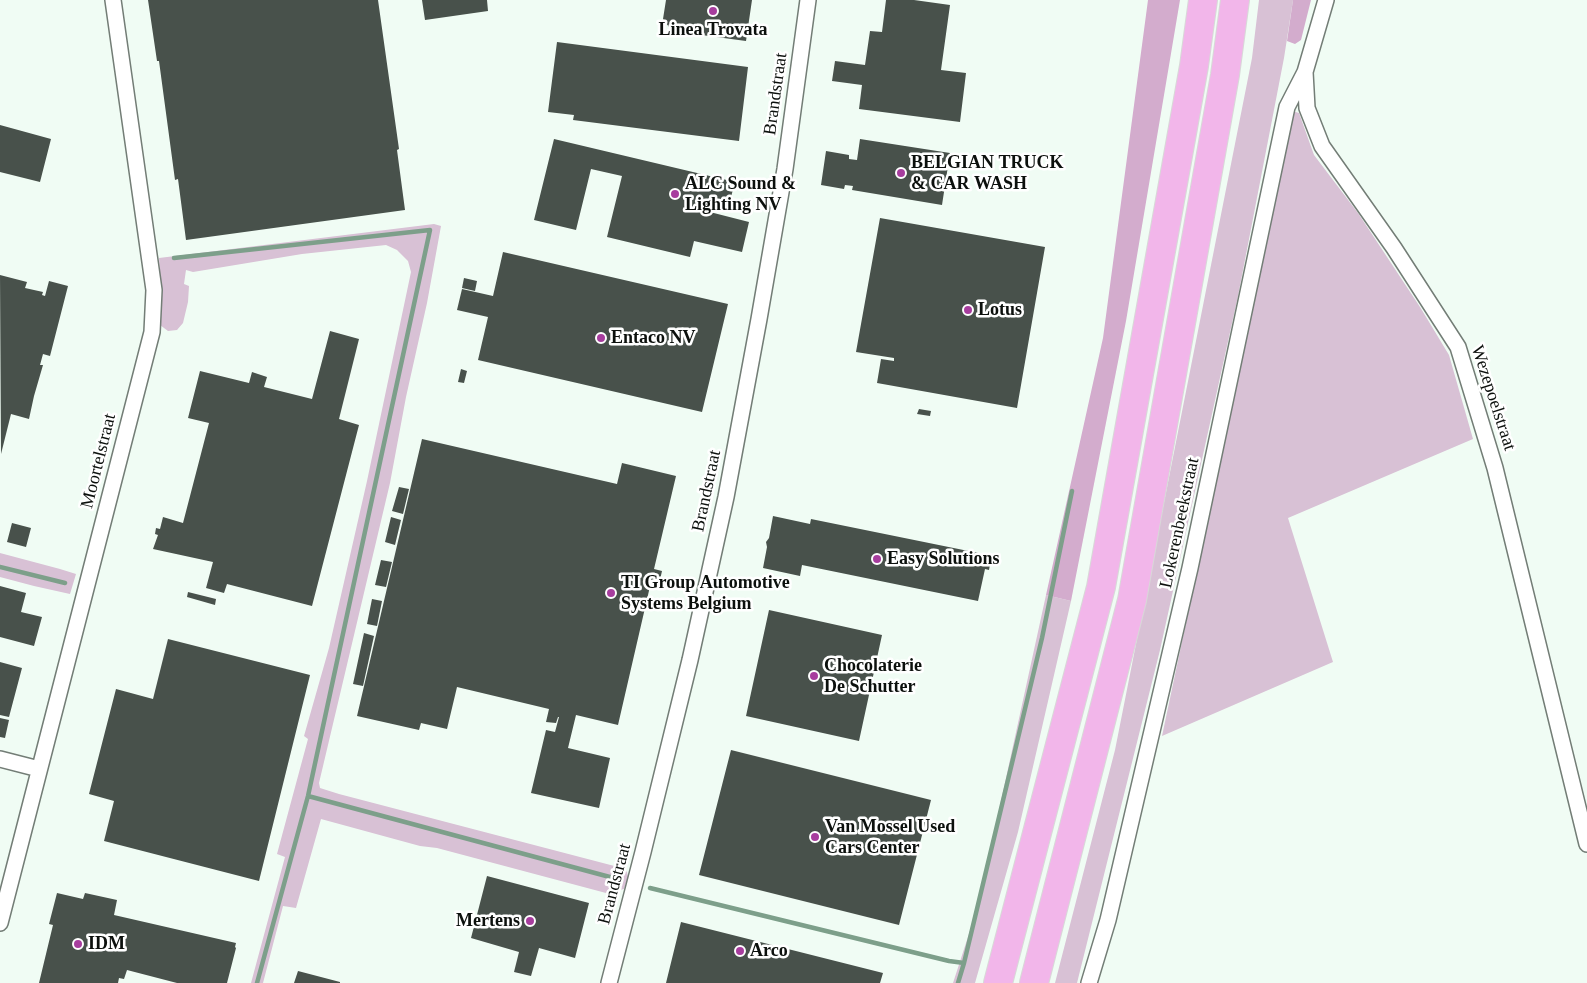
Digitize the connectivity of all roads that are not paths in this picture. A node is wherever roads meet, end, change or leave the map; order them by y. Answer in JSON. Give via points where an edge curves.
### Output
{"nodes":[{"id":1,"x":113,"y":0,"type":"edge"},
{"id":2,"x":808,"y":0,"type":"edge"},
{"id":3,"x":1203,"y":0,"type":"edge"},
{"id":4,"x":1235,"y":0,"type":"edge"},
{"id":5,"x":1326,"y":0,"type":"edge"},
{"id":6,"x":1305,"y":72,"type":"junction"},
{"id":7,"x":0,"y":759,"type":"edge"},
{"id":8,"x":40,"y":769,"type":"junction"},
{"id":9,"x":1587,"y":844,"type":"edge"},
{"id":10,"x":0,"y":924,"type":"edge"},
{"id":11,"x":609,"y":983,"type":"edge"},
{"id":12,"x":998,"y":983,"type":"edge"},
{"id":13,"x":1034,"y":983,"type":"edge"},
{"id":14,"x":1089,"y":983,"type":"edge"}],
"edges":[{"from":1,"to":8,"type":"street","name":"Moortelstraat","via":[[154,290],[152,332]]},
{"from":2,"to":11,"type":"street","name":"Brandstraat","via":[[785,169],[726,498],[690,660]]},
{"from":3,"to":12,"type":"highway","via":[[1101,587]]},
{"from":4,"to":13,"type":"highway","via":[[1226,75],[1132,600]]},
{"from":5,"to":6,"type":"street","name":"Wezepoelstraat"},
{"from":6,"to":9,"type":"street","name":"Wezepoelstraat","via":[[1307,108],[1322,146],[1458,347],[1495,468]]},
{"from":6,"to":14,"type":"street","name":"Lokerenbeekstraat","via":[[1287,107],[1190,568],[1108,920]]},
{"from":7,"to":8,"type":"street"},
{"from":8,"to":10,"type":"street","name":"Moortelstraat"}]}
